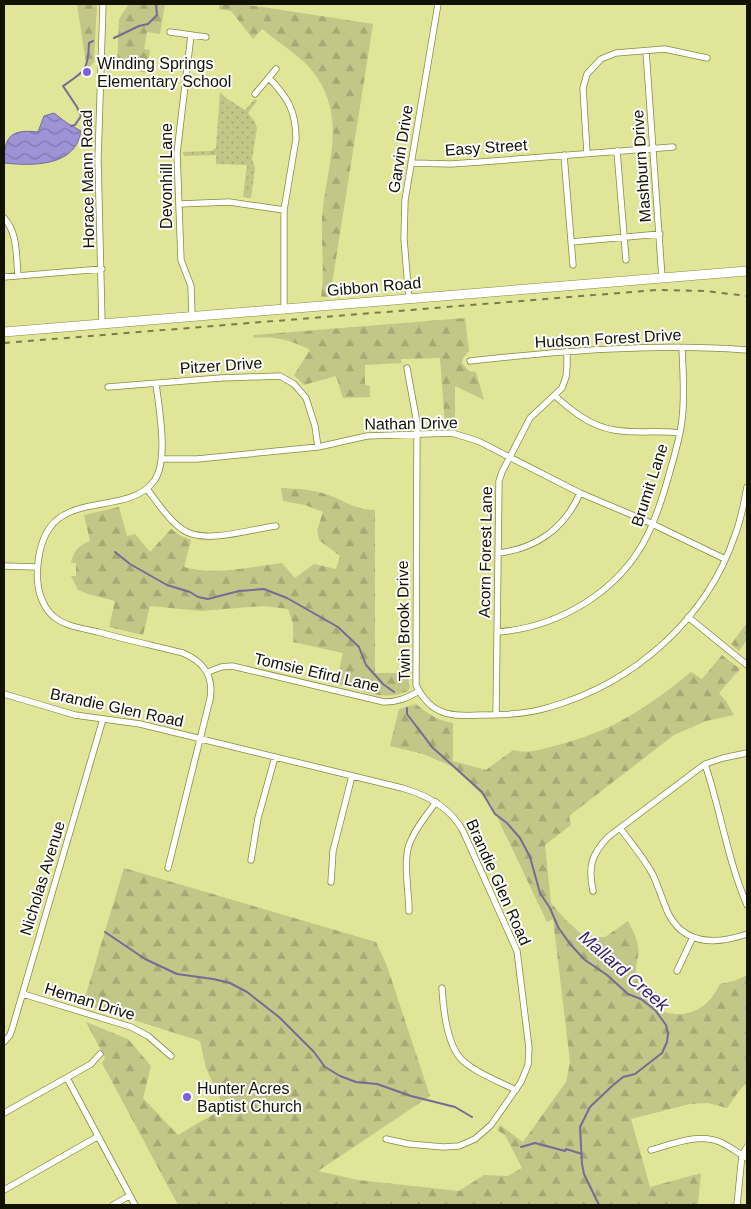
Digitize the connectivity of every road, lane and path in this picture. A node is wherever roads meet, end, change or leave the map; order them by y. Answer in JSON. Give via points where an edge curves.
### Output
{"nodes":[{"id":1,"x":103,"y":4,"type":"edge"},
{"id":2,"x":438,"y":4,"type":"edge"},
{"id":3,"x":170,"y":32,"type":"dead end"},
{"id":4,"x":190,"y":35,"type":"junction"},
{"id":5,"x":206,"y":37,"type":"dead end"},
{"id":6,"x":646,"y":51,"type":"junction"},
{"id":7,"x":707,"y":58,"type":"dead end"},
{"id":8,"x":276,"y":69,"type":"dead end"},
{"id":9,"x":269,"y":78,"type":"junction"},
{"id":10,"x":255,"y":94,"type":"dead end"},
{"id":11,"x":673,"y":146,"type":"dead end"},
{"id":12,"x":653,"y":148,"type":"junction"},
{"id":13,"x":617,"y":151,"type":"junction"},
{"id":14,"x":587,"y":153,"type":"junction"},
{"id":15,"x":564,"y":155,"type":"junction"},
{"id":16,"x":411,"y":163,"type":"junction"},
{"id":17,"x":180,"y":204,"type":"junction"},
{"id":18,"x":284,"y":210,"type":"junction"},
{"id":19,"x":4,"y":218,"type":"edge"},
{"id":20,"x":660,"y":234,"type":"junction"},
{"id":21,"x":624,"y":237,"type":"junction"},
{"id":22,"x":571,"y":242,"type":"junction"},
{"id":23,"x":626,"y":260,"type":"dead end"},
{"id":24,"x":572,"y":265,"type":"dead end"},
{"id":25,"x":102,"y":269,"type":"junction"},
{"id":26,"x":747,"y":272,"type":"edge"},
{"id":27,"x":18,"y":276,"type":"junction"},
{"id":28,"x":4,"y":277,"type":"edge"},
{"id":29,"x":662,"y":278,"type":"junction"},
{"id":30,"x":409,"y":299,"type":"junction"},
{"id":31,"x":284,"y":309,"type":"junction"},
{"id":32,"x":192,"y":316,"type":"junction"},
{"id":33,"x":102,"y":323,"type":"junction"},
{"id":34,"x":4,"y":332,"type":"edge"},
{"id":35,"x":682,"y":348,"type":"junction"},
{"id":36,"x":747,"y":350,"type":"edge"},
{"id":37,"x":566,"y":351,"type":"junction"},
{"id":38,"x":470,"y":361,"type":"dead end"},
{"id":39,"x":408,"y":368,"type":"dead end"},
{"id":40,"x":156,"y":384,"type":"junction"},
{"id":41,"x":108,"y":387,"type":"dead end"},
{"id":42,"x":555,"y":396,"type":"junction"},
{"id":43,"x":680,"y":433,"type":"junction"},
{"id":44,"x":417,"y":434,"type":"junction"},
{"id":45,"x":318,"y":447,"type":"junction"},
{"id":46,"x":510,"y":457,"type":"junction"},
{"id":47,"x":162,"y":459,"type":"junction"},
{"id":48,"x":747,"y":487,"type":"edge"},
{"id":49,"x":147,"y":489,"type":"junction"},
{"id":50,"x":580,"y":494,"type":"junction"},
{"id":51,"x":652,"y":524,"type":"junction"},
{"id":52,"x":276,"y":526,"type":"dead end"},
{"id":53,"x":498,"y":553,"type":"junction"},
{"id":54,"x":725,"y":559,"type":"junction"},
{"id":55,"x":4,"y":566,"type":"edge"},
{"id":56,"x":37,"y":567,"type":"junction"},
{"id":57,"x":688,"y":617,"type":"junction"},
{"id":58,"x":498,"y":632,"type":"junction"},
{"id":59,"x":747,"y":665,"type":"edge"},
{"id":60,"x":208,"y":672,"type":"junction"},
{"id":61,"x":419,"y":692,"type":"junction"},
{"id":62,"x":4,"y":694,"type":"edge"},
{"id":63,"x":496,"y":715,"type":"junction"},
{"id":64,"x":103,"y":719,"type":"junction"},
{"id":65,"x":200,"y":739,"type":"junction"},
{"id":66,"x":747,"y":754,"type":"edge"},
{"id":67,"x":275,"y":757,"type":"junction"},
{"id":68,"x":705,"y":764,"type":"junction"},
{"id":69,"x":352,"y":776,"type":"junction"},
{"id":70,"x":436,"y":802,"type":"junction"},
{"id":71,"x":620,"y":828,"type":"junction"},
{"id":72,"x":251,"y":860,"type":"dead end"},
{"id":73,"x":168,"y":868,"type":"dead end"},
{"id":74,"x":331,"y":882,"type":"dead end"},
{"id":75,"x":593,"y":891,"type":"dead end"},
{"id":76,"x":747,"y":905,"type":"edge"},
{"id":77,"x":409,"y":911,"type":"dead end"},
{"id":78,"x":747,"y":934,"type":"edge"},
{"id":79,"x":693,"y":937,"type":"junction"},
{"id":80,"x":677,"y":971,"type":"dead end"},
{"id":81,"x":442,"y":988,"type":"dead end"},
{"id":82,"x":23,"y":994,"type":"junction"},
{"id":83,"x":4,"y":1042,"type":"edge"},
{"id":84,"x":100,"y":1054,"type":"dead end"},
{"id":85,"x":171,"y":1056,"type":"dead end"},
{"id":86,"x":67,"y":1078,"type":"junction"},
{"id":87,"x":516,"y":1090,"type":"junction"},
{"id":88,"x":4,"y":1114,"type":"edge"},
{"id":89,"x":97,"y":1137,"type":"junction"},
{"id":90,"x":386,"y":1139,"type":"dead end"},
{"id":91,"x":747,"y":1147,"type":"edge"},
{"id":92,"x":651,"y":1150,"type":"dead end"},
{"id":93,"x":745,"y":1157,"type":"edge"},
{"id":94,"x":4,"y":1190,"type":"edge"},
{"id":95,"x":129,"y":1196,"type":"junction"},
{"id":96,"x":113,"y":1205,"type":"edge"},
{"id":97,"x":135,"y":1205,"type":"edge"},
{"id":98,"x":738,"y":1205,"type":"edge"}],
"edges":[{"from":1,"to":25,"type":"street","name":"Horace Mann Road","via":[[98,147]]},
{"from":2,"to":16,"type":"street","name":"Garvin Drive"},
{"from":3,"to":4,"type":"street"},
{"from":4,"to":5,"type":"street"},
{"from":4,"to":17,"type":"street","name":"Devonhill Lane","via":[[177,142]]},
{"from":6,"to":7,"type":"street","via":[[670,50]]},
{"from":6,"to":12,"type":"street","name":"Mashburn Drive"},
{"from":6,"to":14,"type":"street","via":[[608,55],[597,62],[588,74],[582,93]]},
{"from":8,"to":9,"type":"street"},
{"from":9,"to":10,"type":"street"},
{"from":9,"to":18,"type":"street","via":[[288,100],[296,130]]},
{"from":11,"to":12,"type":"street","name":"Easy Street"},
{"from":12,"to":13,"type":"street","name":"Easy Street"},
{"from":12,"to":20,"type":"street","name":"Mashburn Drive"},
{"from":13,"to":14,"type":"street","name":"Easy Street"},
{"from":13,"to":21,"type":"street"},
{"from":14,"to":15,"type":"street","name":"Easy Street"},
{"from":15,"to":16,"type":"street","name":"Easy Street","via":[[460,164]]},
{"from":15,"to":22,"type":"street"},
{"from":16,"to":30,"type":"street","name":"Garvin Drive","via":[[404,220]]},
{"from":17,"to":18,"type":"street","via":[[229,202]]},
{"from":17,"to":32,"type":"street","name":"Devonhill Lane","via":[[180,260],[191,286]]},
{"from":18,"to":31,"type":"street"},
{"from":19,"to":27,"type":"street","via":[[14,238]]},
{"from":20,"to":21,"type":"street"},
{"from":20,"to":29,"type":"street","name":"Mashburn Drive"},
{"from":21,"to":22,"type":"street"},
{"from":21,"to":23,"type":"street"},
{"from":22,"to":24,"type":"street"},
{"from":25,"to":27,"type":"street"},
{"from":25,"to":33,"type":"street","name":"Horace Mann Road"},
{"from":26,"to":29,"type":"main road","name":"Gibbon Road"},
{"from":27,"to":28,"type":"street"},
{"from":29,"to":30,"type":"main road","name":"Gibbon Road"},
{"from":30,"to":31,"type":"main road","name":"Gibbon Road"},
{"from":31,"to":32,"type":"main road","name":"Gibbon Road"},
{"from":32,"to":33,"type":"main road","name":"Gibbon Road"},
{"from":33,"to":34,"type":"main road","name":"Gibbon Road"},
{"from":35,"to":36,"type":"street","name":"Hudson Forest Drive"},
{"from":35,"to":37,"type":"street","name":"Hudson Forest Drive"},
{"from":35,"to":43,"type":"street","name":"Brumit Lane"},
{"from":37,"to":38,"type":"street","name":"Hudson Forest Drive"},
{"from":37,"to":42,"type":"street","name":"Acorn Forest Lane","via":[[566,377]]},
{"from":39,"to":44,"type":"street","name":"Twin Brook Drive"},
{"from":40,"to":41,"type":"street","name":"Pitzer Drive"},
{"from":40,"to":45,"type":"street","name":"Pitzer Drive","via":[[280,376],[294,384],[306,398]]},
{"from":40,"to":47,"type":"street"},
{"from":42,"to":43,"type":"street","via":[[576,414],[601,427]]},
{"from":42,"to":46,"type":"street","name":"Acorn Forest Lane","via":[[530,418]]},
{"from":43,"to":51,"type":"street","name":"Brumit Lane"},
{"from":44,"to":45,"type":"street","name":"Nathan Drive","via":[[366,436]]},
{"from":44,"to":46,"type":"street","name":"Nathan Drive","via":[[452,433]]},
{"from":44,"to":61,"type":"street","name":"Twin Brook Drive","via":[[415,674]]},
{"from":45,"to":47,"type":"street","name":"Nathan Drive","via":[[197,459]]},
{"from":46,"to":50,"type":"street","name":"Nathan Drive"},
{"from":46,"to":53,"type":"street","name":"Acorn Forest Lane","via":[[499,480]]},
{"from":47,"to":49,"type":"street","via":[[158,474]]},
{"from":48,"to":54,"type":"street","name":"Twin Brook Drive","via":[[735,536]]},
{"from":49,"to":52,"type":"street","via":[[178,526],[199,536]]},
{"from":49,"to":56,"type":"street","via":[[134,496],[64,515],[44,536]]},
{"from":50,"to":51,"type":"street","name":"Nathan Drive"},
{"from":50,"to":53,"type":"street","via":[[555,530],[526,547]]},
{"from":51,"to":54,"type":"street","name":"Nathan Drive"},
{"from":51,"to":58,"type":"street","name":"Brumit Lane","via":[[632,558],[593,598],[540,625]]},
{"from":53,"to":58,"type":"street","name":"Acorn Forest Lane"},
{"from":54,"to":57,"type":"street","name":"Twin Brook Drive","via":[[711,586]]},
{"from":55,"to":56,"type":"street"},
{"from":56,"to":60,"type":"street","via":[[38,592],[55,618],[68,625],[183,653],[198,661]]},
{"from":57,"to":59,"type":"street"},
{"from":57,"to":63,"type":"street","name":"Twin Brook Drive","via":[[648,657],[593,692],[549,708]]},
{"from":58,"to":63,"type":"street","name":"Acorn Forest Lane"},
{"from":60,"to":61,"type":"street","name":"Tomsie Efird Lane","via":[[232,666],[384,702],[404,699]]},
{"from":60,"to":65,"type":"street","via":[[212,690]]},
{"from":61,"to":63,"type":"street","name":"Twin Brook Drive","via":[[430,706],[441,713]]},
{"from":62,"to":64,"type":"street","name":"Brandie Glen Road","via":[[76,715]]},
{"from":64,"to":65,"type":"street","name":"Brandie Glen Road","via":[[140,724]]},
{"from":64,"to":82,"type":"street","name":"Nicholas Avenue"},
{"from":65,"to":67,"type":"street","name":"Brandie Glen Road"},
{"from":65,"to":73,"type":"street"},
{"from":66,"to":68,"type":"street"},
{"from":67,"to":69,"type":"street","name":"Brandie Glen Road"},
{"from":67,"to":72,"type":"street","via":[[258,818]]},
{"from":68,"to":71,"type":"street"},
{"from":68,"to":76,"type":"street","via":[[731,864]]},
{"from":69,"to":70,"type":"street","name":"Brandie Glen Road","via":[[419,793]]},
{"from":69,"to":74,"type":"street","via":[[333,851]]},
{"from":70,"to":77,"type":"street","via":[[408,846]]},
{"from":70,"to":87,"type":"street","name":"Brandie Glen Road","via":[[454,816],[463,831],[517,951],[530,1057],[526,1073]]},
{"from":71,"to":75,"type":"street","via":[[594,854],[590,875]]},
{"from":71,"to":79,"type":"street","via":[[648,867],[676,925]]},
{"from":78,"to":79,"type":"street","via":[[721,942]]},
{"from":79,"to":80,"type":"street"},
{"from":81,"to":87,"type":"street","via":[[446,1022],[458,1056],[468,1065]]},
{"from":82,"to":83,"type":"street","name":"Nicholas Avenue","via":[[10,1035]]},
{"from":82,"to":85,"type":"street","name":"Heman Drive","via":[[131,1027],[159,1043]]},
{"from":84,"to":86,"type":"street","via":[[91,1064]]},
{"from":86,"to":88,"type":"street"},
{"from":86,"to":89,"type":"street"},
{"from":87,"to":90,"type":"street","name":"Brandie Glen Road","via":[[491,1125],[467,1143],[443,1147]]},
{"from":89,"to":94,"type":"street"},
{"from":89,"to":95,"type":"street"},
{"from":91,"to":93,"type":"street"},
{"from":92,"to":93,"type":"street","via":[[703,1138],[720,1142]]},
{"from":93,"to":98,"type":"street"},
{"from":95,"to":96,"type":"street"},
{"from":95,"to":97,"type":"street"}]}
